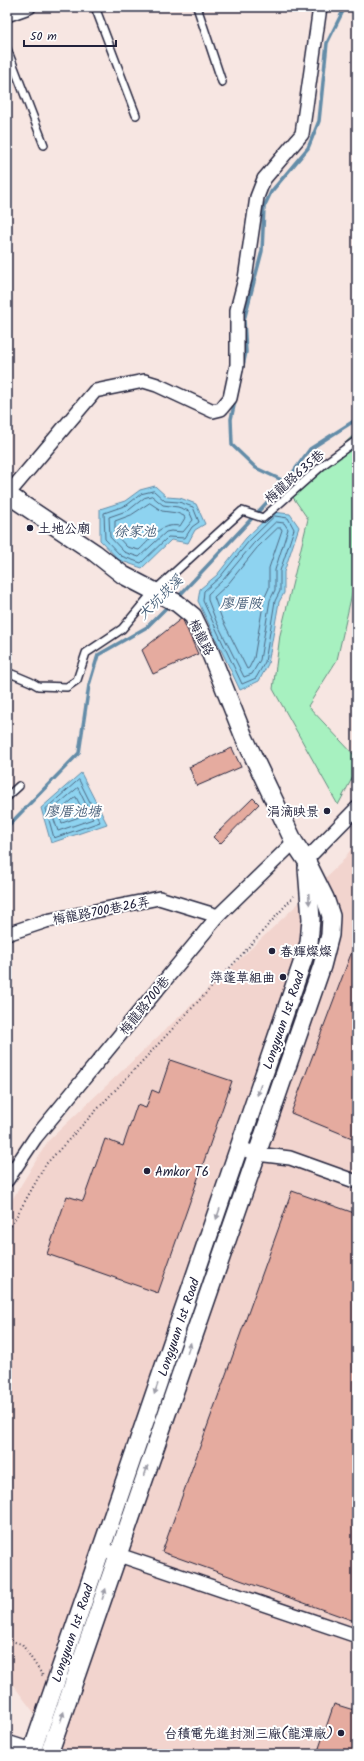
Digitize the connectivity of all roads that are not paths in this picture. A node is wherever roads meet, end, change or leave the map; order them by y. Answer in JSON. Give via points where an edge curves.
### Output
{"nodes":[{"id":1,"x":29,"y":7,"type":"edge"},
{"id":2,"x":95,"y":7,"type":"edge"},
{"id":3,"x":197,"y":7,"type":"edge"},
{"id":4,"x":320,"y":7,"type":"edge"},
{"id":5,"x":7,"y":15,"type":"edge"},
{"id":6,"x":7,"y":49,"type":"edge"},
{"id":7,"x":222,"y":82,"type":"dead end"},
{"id":8,"x":136,"y":116,"type":"dead end"},
{"id":9,"x":44,"y":146,"type":"dead end"},
{"id":10,"x":357,"y":440,"type":"edge"},
{"id":11,"x":7,"y":494,"type":"edge"},
{"id":12,"x":166,"y":597,"type":"junction"},
{"id":13,"x":7,"y":677,"type":"edge"},
{"id":14,"x":19,"y":786,"type":"dead end"},
{"id":15,"x":7,"y":796,"type":"edge"},
{"id":16,"x":357,"y":808,"type":"edge"},
{"id":17,"x":294,"y":842,"type":"junction"},
{"id":18,"x":306,"y":860,"type":"junction"},
{"id":19,"x":218,"y":916,"type":"junction"},
{"id":20,"x":7,"y":934,"type":"edge"},
{"id":21,"x":240,"y":1148,"type":"junction"},
{"id":22,"x":256,"y":1154,"type":"junction"},
{"id":23,"x":7,"y":1180,"type":"edge"},
{"id":24,"x":357,"y":1182,"type":"edge"},
{"id":25,"x":100,"y":1550,"type":"junction"},
{"id":26,"x":118,"y":1554,"type":"junction"},
{"id":27,"x":357,"y":1636,"type":"edge"},
{"id":28,"x":7,"y":1742,"type":"edge"},
{"id":29,"x":31,"y":1752,"type":"edge"},
{"id":30,"x":49,"y":1754,"type":"edge"}],
"edges":[{"from":1,"to":5,"type":"street"},
{"from":2,"to":8,"type":"lane"},
{"from":3,"to":7,"type":"lane"},
{"from":4,"to":11,"type":"street","via":[[302,134],[264,179],[257,197],[245,279],[237,310],[236,365],[230,398],[221,409],[213,411],[144,381],[95,391]]},
{"from":6,"to":9,"type":"lane"},
{"from":10,"to":12,"type":"lane","name":"梅龍路635巷","via":[[324,464],[263,518],[242,511]]},
{"from":11,"to":12,"type":"street","name":"梅龍路","via":[[123,574]]},
{"from":12,"to":13,"type":"lane","name":"梅龍路635巷","via":[[86,653],[77,680],[67,687],[38,686],[12,674]]},
{"from":12,"to":17,"type":"street","name":"梅龍路","via":[[193,616],[244,737]]},
{"from":14,"to":15,"type":"lane"},
{"from":16,"to":18,"type":"street"},
{"from":17,"to":18,"type":"street","name":"梅龍路"},
{"from":17,"to":19,"type":"street","name":"梅龍路700巷"},
{"from":18,"to":21,"type":"street","name":"Longyuan 1st Road","one_way":true,"via":[[311,919],[309,942]]},
{"from":18,"to":22,"type":"street","name":"Longyuan 1st Road","via":[[326,898],[331,916],[330,935],[322,966]]},
{"from":19,"to":20,"type":"street","name":"梅龍路700巷26弄","via":[[159,898],[46,921]]},
{"from":19,"to":23,"type":"street","name":"梅龍路700巷","via":[[34,1138]]},
{"from":21,"to":22,"type":"street"},
{"from":21,"to":25,"type":"street","name":"Longyuan 1st Road","one_way":true},
{"from":22,"to":24,"type":"street","via":[[290,1158]]},
{"from":26,"to":22,"type":"street","name":"Longyuan 1st Road","one_way":true},
{"from":25,"to":26,"type":"street"},
{"from":25,"to":29,"type":"street","name":"Longyuan 1st Road"},
{"from":26,"to":27,"type":"street"},
{"from":30,"to":26,"type":"street","name":"Longyuan 1st Road","one_way":true},
{"from":28,"to":29,"type":"street"}]}
